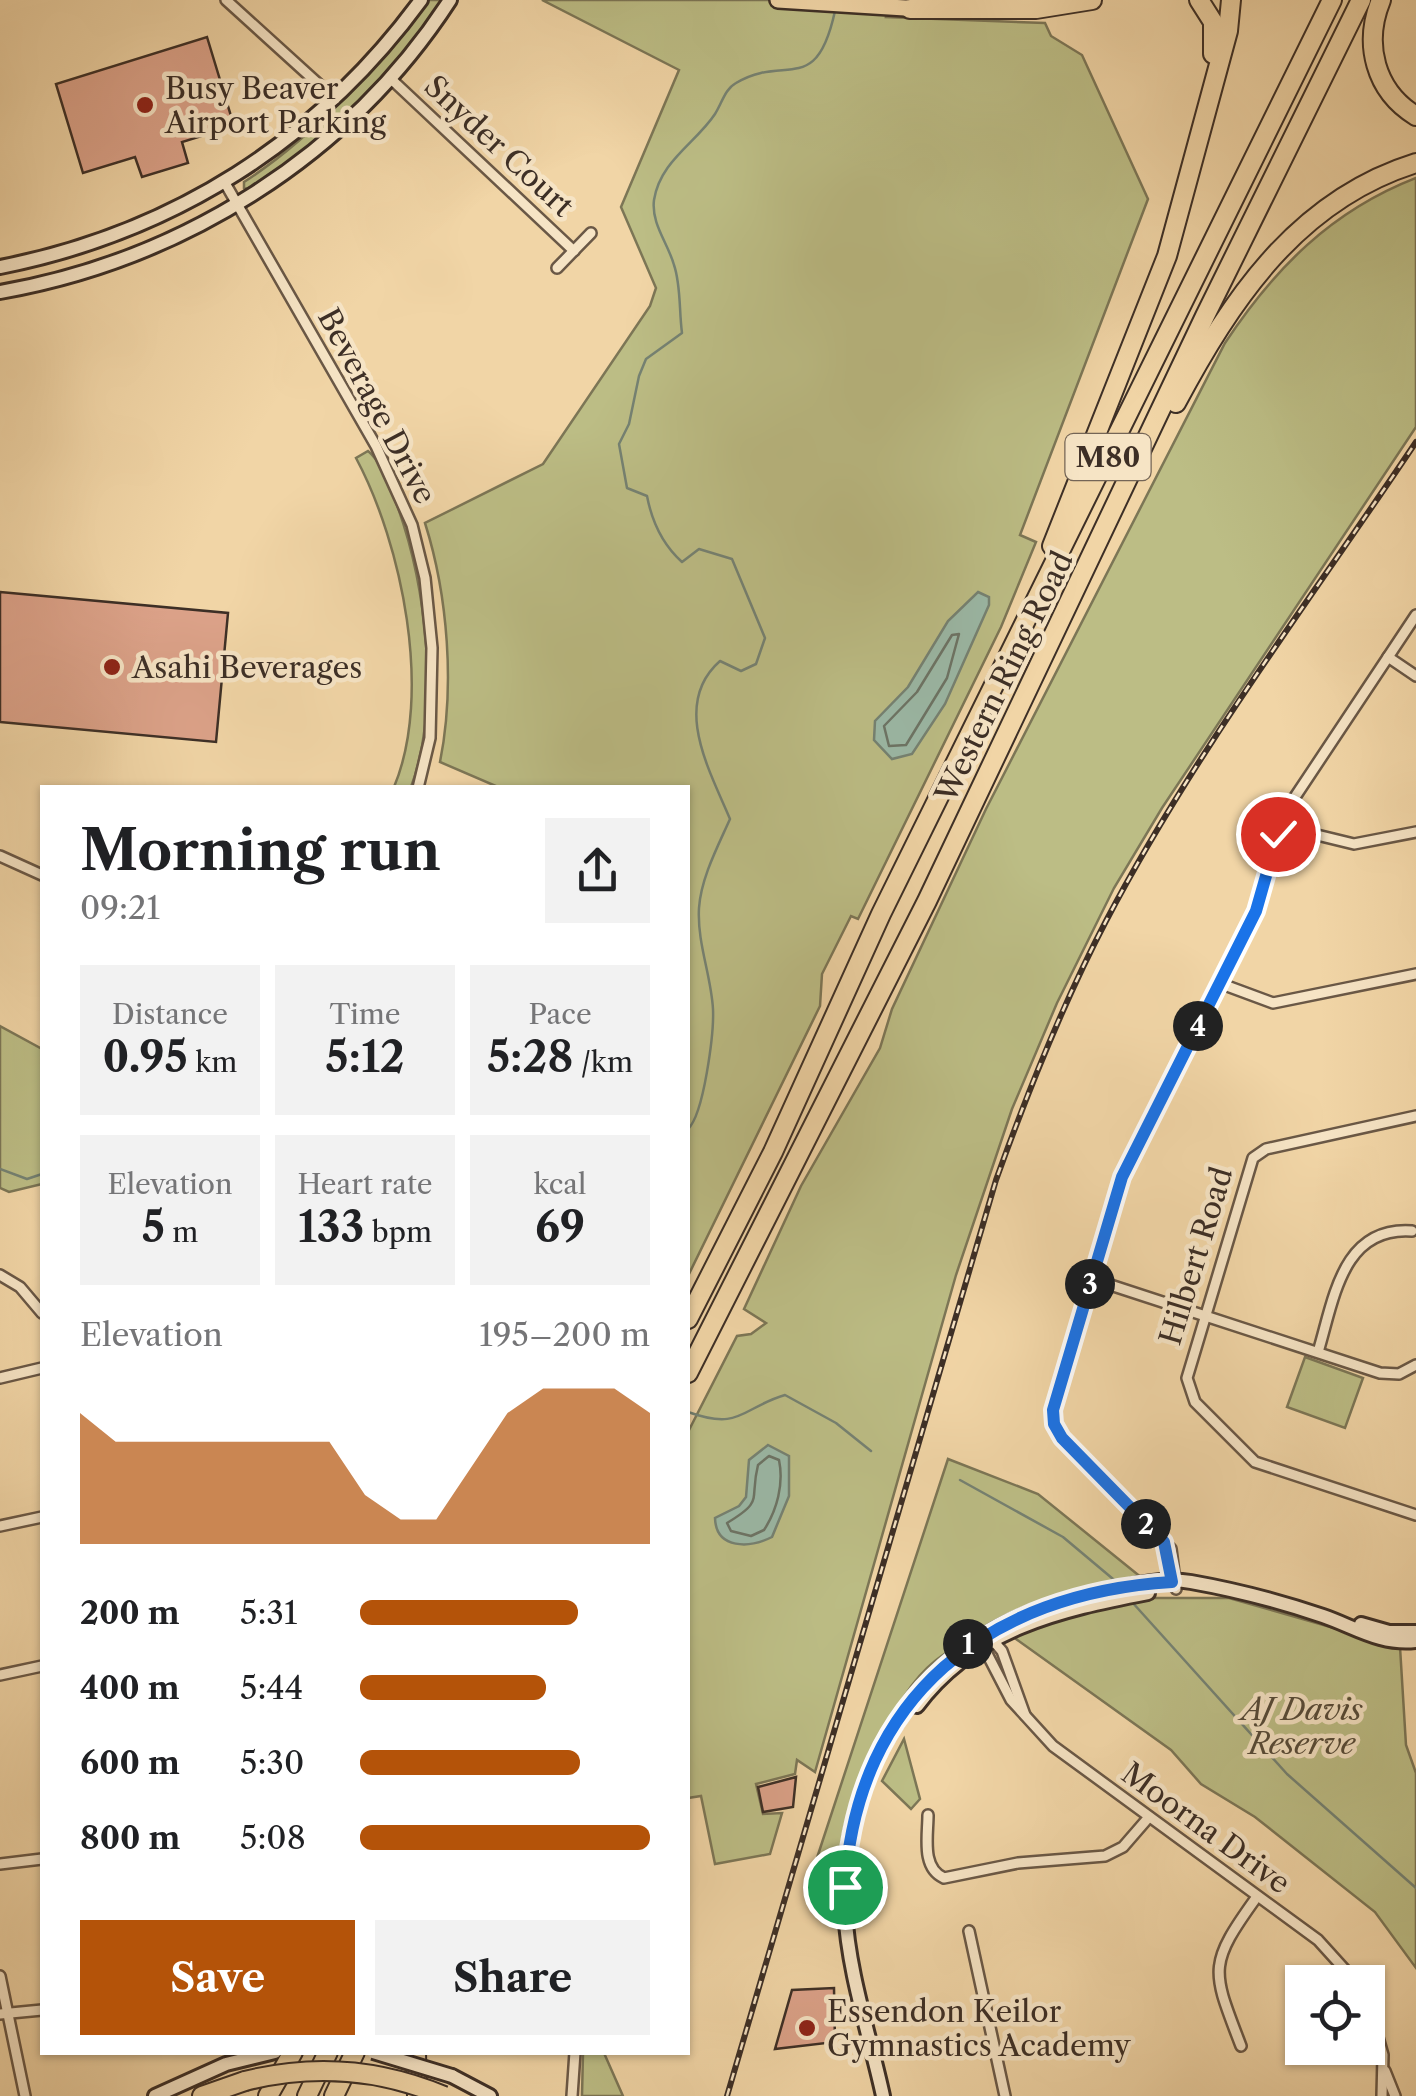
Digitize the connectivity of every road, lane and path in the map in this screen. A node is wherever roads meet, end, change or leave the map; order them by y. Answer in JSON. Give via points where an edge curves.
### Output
{"nodes":[{"id":1,"x":226,"y":0,"type":"edge"},
{"id":2,"x":420,"y":0,"type":"edge"},
{"id":3,"x":450,"y":0,"type":"edge"},
{"id":4,"x":1044,"y":0,"type":"edge"},
{"id":5,"x":1092,"y":0,"type":"edge"},
{"id":6,"x":1199,"y":0,"type":"edge"},
{"id":7,"x":1230,"y":0,"type":"edge"},
{"id":8,"x":1332,"y":0,"type":"edge"},
{"id":9,"x":1361,"y":0,"type":"edge"},
{"id":10,"x":1381,"y":0,"type":"edge"},
{"id":11,"x":785,"y":1,"type":"edge"},
{"id":12,"x":901,"y":8,"type":"junction"},
{"id":13,"x":390,"y":78,"type":"junction"},
{"id":14,"x":335,"y":99,"type":"junction"},
{"id":15,"x":1416,"y":116,"type":"edge"},
{"id":16,"x":1193,"y":158,"type":"junction"},
{"id":17,"x":1416,"y":164,"type":"edge"},
{"id":18,"x":225,"y":183,"type":"junction"},
{"id":19,"x":237,"y":204,"type":"junction"},
{"id":20,"x":591,"y":233,"type":"dead end"},
{"id":21,"x":574,"y":251,"type":"junction"},
{"id":22,"x":0,"y":267,"type":"edge"},
{"id":23,"x":556,"y":268,"type":"dead end"},
{"id":24,"x":0,"y":292,"type":"edge"},
{"id":25,"x":1416,"y":615,"type":"edge"},
{"id":26,"x":1057,"y":635,"type":"junction"},
{"id":27,"x":1388,"y":658,"type":"junction"},
{"id":28,"x":1416,"y":676,"type":"edge"},
{"id":29,"x":419,"y":785,"type":"edge"},
{"id":30,"x":1280,"y":826,"type":"junction"},
{"id":31,"x":1416,"y":832,"type":"edge"},
{"id":32,"x":0,"y":856,"type":"edge"},
{"id":33,"x":40,"y":874,"type":"edge"},
{"id":34,"x":882,"y":914,"type":"junction"},
{"id":35,"x":1416,"y":974,"type":"edge"},
{"id":36,"x":1219,"y":983,"type":"junction"},
{"id":37,"x":1416,"y":1116,"type":"edge"},
{"id":38,"x":1412,"y":1231,"type":"dead end"},
{"id":39,"x":0,"y":1275,"type":"edge"},
{"id":40,"x":1092,"y":1279,"type":"junction"},
{"id":41,"x":40,"y":1311,"type":"edge"},
{"id":42,"x":690,"y":1315,"type":"edge"},
{"id":43,"x":1204,"y":1315,"type":"junction"},
{"id":44,"x":1318,"y":1352,"type":"junction"},
{"id":45,"x":1416,"y":1365,"type":"edge"},
{"id":46,"x":40,"y":1368,"type":"edge"},
{"id":47,"x":690,"y":1369,"type":"edge"},
{"id":48,"x":0,"y":1378,"type":"edge"},
{"id":49,"x":1416,"y":1515,"type":"edge"},
{"id":50,"x":40,"y":1518,"type":"edge"},
{"id":51,"x":0,"y":1526,"type":"edge"},
{"id":52,"x":1176,"y":1584,"type":"junction"},
{"id":53,"x":1329,"y":1618,"type":"junction"},
{"id":54,"x":1416,"y":1632,"type":"edge"},
{"id":55,"x":986,"y":1640,"type":"junction"},
{"id":56,"x":1416,"y":1641,"type":"edge"},
{"id":57,"x":40,"y":1666,"type":"edge"},
{"id":58,"x":0,"y":1675,"type":"edge"},
{"id":59,"x":928,"y":1815,"type":"dead end"},
{"id":60,"x":1148,"y":1817,"type":"junction"},
{"id":61,"x":40,"y":1859,"type":"edge"},
{"id":62,"x":0,"y":1864,"type":"edge"},
{"id":63,"x":1256,"y":1898,"type":"junction"},
{"id":64,"x":970,"y":1932,"type":"dead end"},
{"id":65,"x":1341,"y":1965,"type":"edge"},
{"id":66,"x":0,"y":1976,"type":"edge"},
{"id":67,"x":40,"y":2010,"type":"edge"},
{"id":68,"x":4,"y":2014,"type":"edge"},
{"id":69,"x":1241,"y":2046,"type":"dead end"},
{"id":70,"x":260,"y":2055,"type":"edge"},
{"id":71,"x":291,"y":2055,"type":"edge"},
{"id":72,"x":327,"y":2055,"type":"edge"},
{"id":73,"x":354,"y":2055,"type":"edge"},
{"id":74,"x":383,"y":2055,"type":"edge"},
{"id":75,"x":416,"y":2055,"type":"edge"},
{"id":76,"x":574,"y":2055,"type":"edge"},
{"id":77,"x":1384,"y":2065,"type":"edge"},
{"id":78,"x":1385,"y":2071,"type":"junction"},
{"id":79,"x":24,"y":2096,"type":"edge"},
{"id":80,"x":155,"y":2096,"type":"edge"},
{"id":81,"x":202,"y":2096,"type":"edge"},
{"id":82,"x":268,"y":2096,"type":"edge"},
{"id":83,"x":307,"y":2096,"type":"edge"},
{"id":84,"x":334,"y":2096,"type":"edge"},
{"id":85,"x":417,"y":2096,"type":"edge"},
{"id":86,"x":444,"y":2096,"type":"edge"},
{"id":87,"x":490,"y":2096,"type":"edge"},
{"id":88,"x":572,"y":2096,"type":"edge"},
{"id":89,"x":883,"y":2096,"type":"edge"},
{"id":90,"x":1005,"y":2096,"type":"edge"},
{"id":91,"x":1382,"y":2096,"type":"edge"},
{"id":92,"x":1395,"y":2096,"type":"edge"}],
"edges":[{"from":1,"to":14,"type":"street"},
{"from":2,"to":14,"type":"street"},
{"from":3,"to":13,"type":"street"},
{"from":4,"to":12,"type":"main road"},
{"from":5,"to":12,"type":"highway","via":[[1036,9]]},
{"from":6,"to":16,"type":"highway","via":[[1215,38]]},
{"from":7,"to":16,"type":"highway","via":[[1228,31]]},
{"from":8,"to":34,"type":"highway","name":"Western Ring Road","number":"M80"},
{"from":9,"to":26,"type":"highway","name":"Western Ring Road","number":"M80"},
{"from":10,"to":15,"type":"highway","via":[[1372,41],[1378,72],[1391,95]]},
{"from":11,"to":12,"type":"main road"},
{"from":13,"to":19,"type":"street","via":[[327,140]]},
{"from":13,"to":21,"type":"street","name":"Snyder Court"},
{"from":14,"to":18,"type":"street"},
{"from":16,"to":34,"type":"highway","via":[[1167,256],[1063,522]]},
{"from":17,"to":26,"type":"highway","via":[[1331,206],[1236,299]]},
{"from":18,"to":19,"type":"street","name":"Beverage Drive"},
{"from":18,"to":22,"type":"street","via":[[112,238]]},
{"from":19,"to":24,"type":"street","via":[[120,260]]},
{"from":19,"to":29,"type":"street","name":"Beverage Drive","via":[[376,446],[412,525],[432,648],[430,738]]},
{"from":20,"to":21,"type":"street","name":"Snyder Court"},
{"from":21,"to":23,"type":"street","name":"Snyder Court"},
{"from":25,"to":27,"type":"street"},
{"from":26,"to":47,"type":"highway","name":"Western Ring Road","number":"M80"},
{"from":27,"to":28,"type":"street"},
{"from":27,"to":30,"type":"street"},
{"from":30,"to":31,"type":"street","via":[[1354,844]]},
{"from":30,"to":36,"type":"street","via":[[1259,904]]},
{"from":32,"to":33,"type":"street"},
{"from":34,"to":42,"type":"highway","name":"Western Ring Road","number":"M80"},
{"from":35,"to":36,"type":"street","via":[[1273,1003]]},
{"from":36,"to":40,"type":"street","via":[[1122,1177]]},
{"from":37,"to":43,"type":"street","name":"Hilbert Road","via":[[1257,1154]]},
{"from":38,"to":44,"type":"street","via":[[1382,1233],[1358,1247],[1341,1275]]},
{"from":39,"to":41,"type":"street"},
{"from":40,"to":43,"type":"street"},
{"from":40,"to":52,"type":"street","via":[[1054,1424],[1164,1542]]},
{"from":43,"to":44,"type":"street"},
{"from":43,"to":49,"type":"street","name":"Hilbert Road","via":[[1188,1388],[1250,1458]]},
{"from":44,"to":45,"type":"street","via":[[1387,1375]]},
{"from":46,"to":48,"type":"street"},
{"from":50,"to":51,"type":"street"},
{"from":52,"to":53,"type":"street","via":[[1252,1594]]},
{"from":52,"to":55,"type":"street","via":[[1034,1610]]},
{"from":53,"to":54,"type":"street"},
{"from":53,"to":56,"type":"street","via":[[1385,1641]]},
{"from":55,"to":60,"type":"street","name":"Moorna Drive","via":[[1025,1715],[1053,1746]]},
{"from":55,"to":89,"type":"street","via":[[924,1683],[883,1746],[854,1823],[845,1897],[849,1940]]},
{"from":57,"to":58,"type":"street"},
{"from":59,"to":60,"type":"street","via":[[929,1863],[944,1878],[1106,1856]]},
{"from":60,"to":63,"type":"street","name":"Moorna Drive"},
{"from":61,"to":62,"type":"street"},
{"from":63,"to":65,"type":"street","name":"Moorna Drive","via":[[1318,1940]]},
{"from":63,"to":69,"type":"street","via":[[1218,1958],[1218,1986]]},
{"from":64,"to":90,"type":"street"},
{"from":66,"to":68,"type":"street"},
{"from":67,"to":68,"type":"street"},
{"from":68,"to":79,"type":"street"},
{"from":70,"to":80,"type":"street"},
{"from":71,"to":82,"type":"highway"},
{"from":72,"to":83,"type":"highway"},
{"from":73,"to":84,"type":"highway"},
{"from":74,"to":87,"type":"street","bridge":true,"via":[[452,2076]]},
{"from":75,"to":85,"type":"highway"},
{"from":76,"to":88,"type":"street"},
{"from":77,"to":78,"type":"street"},
{"from":78,"to":91,"type":"street"},
{"from":78,"to":92,"type":"street"},
{"from":81,"to":86,"type":"highway","bridge":true,"via":[[305,2071],[389,2078]]}]}
